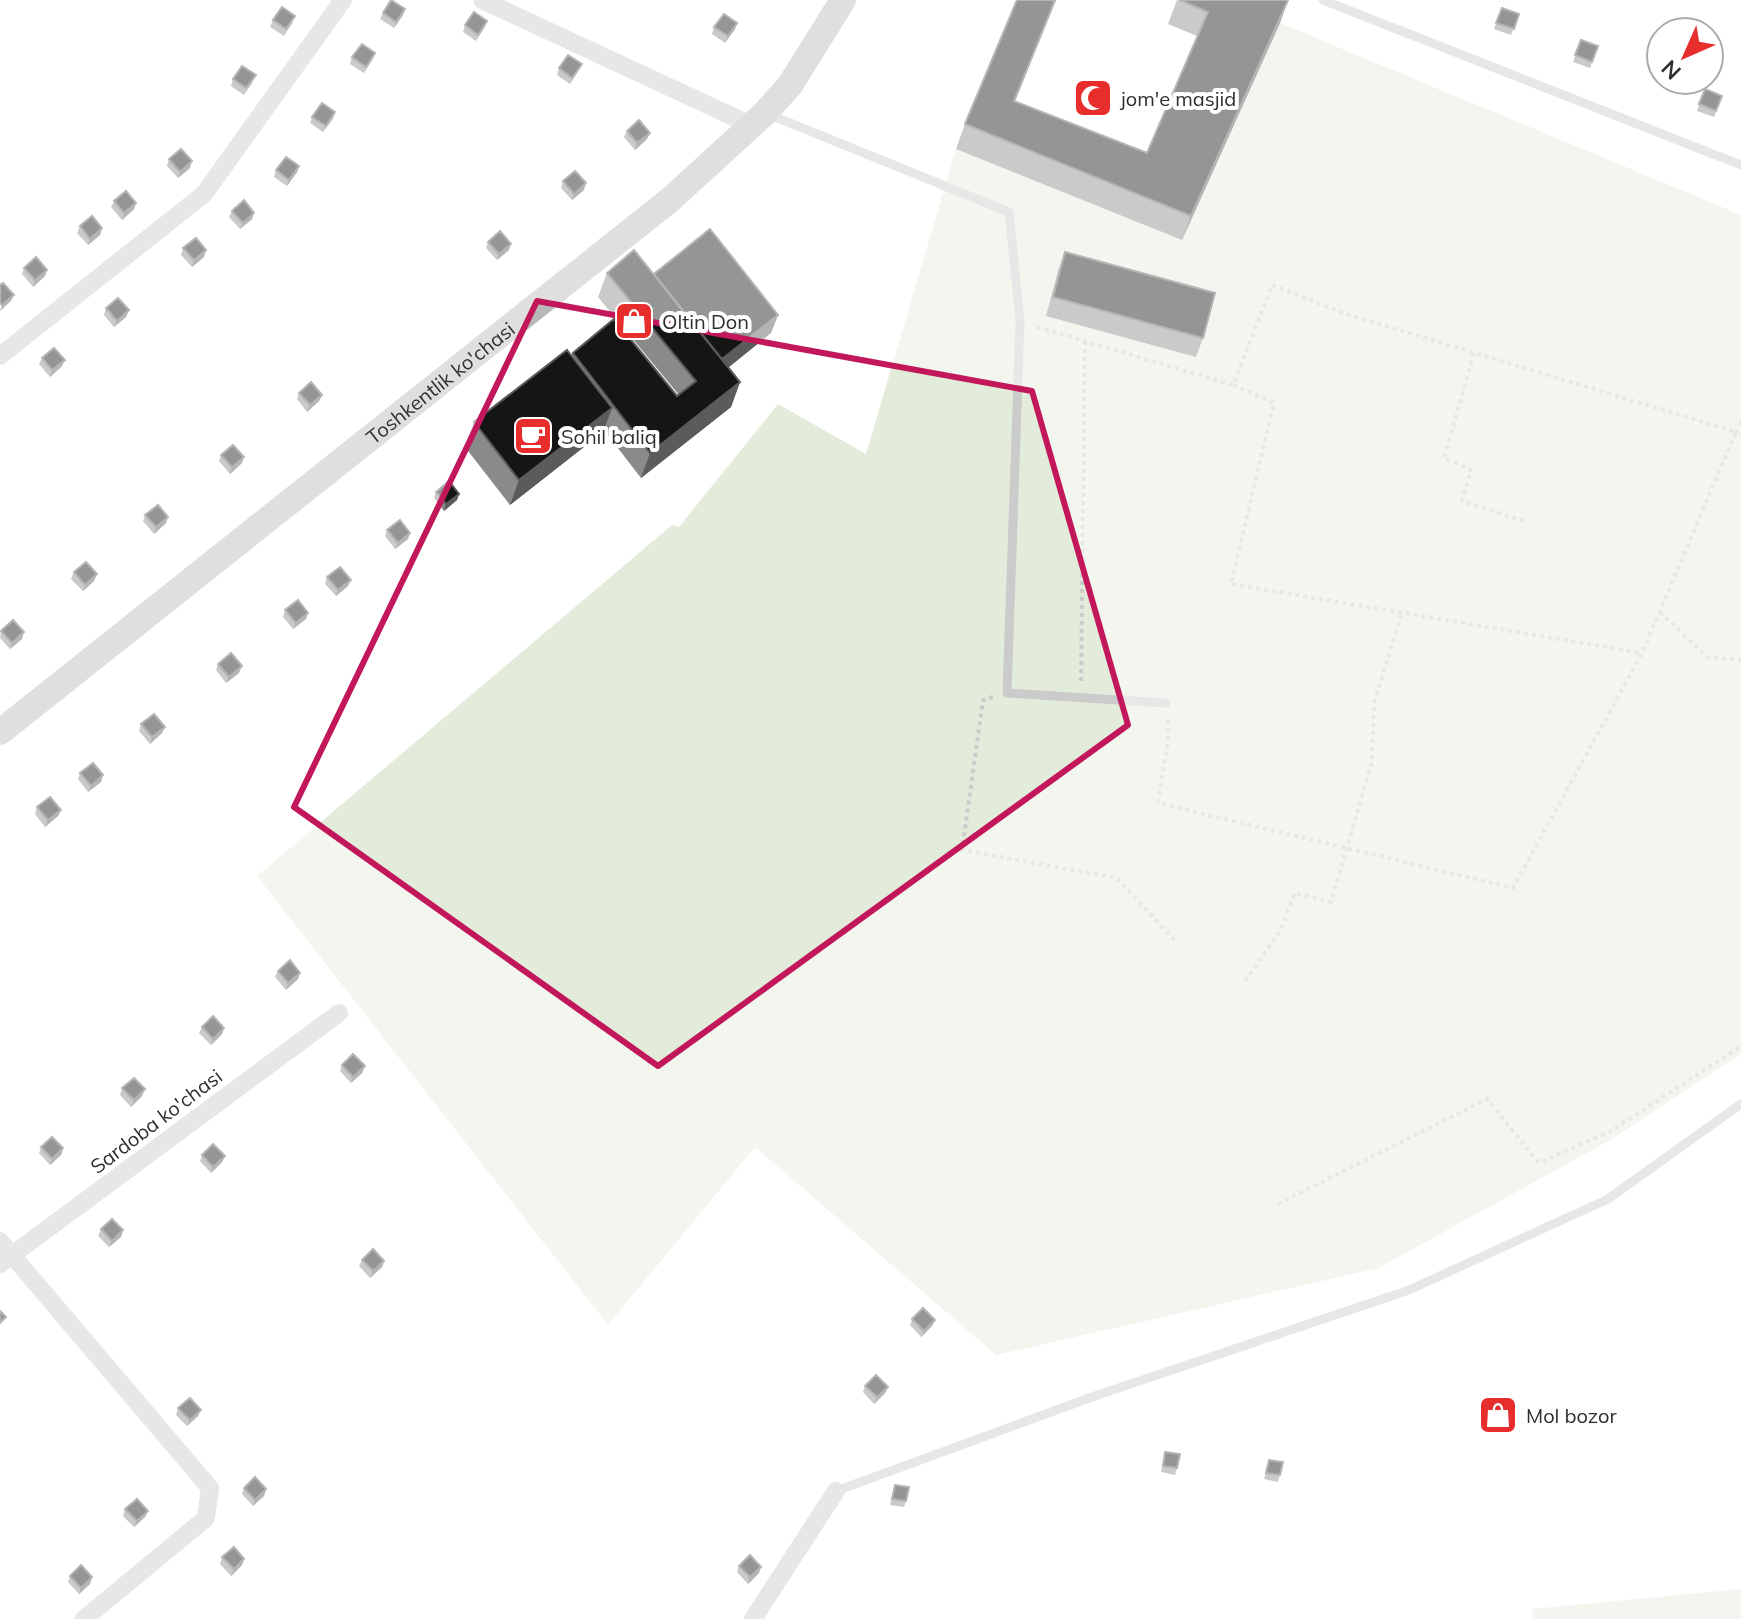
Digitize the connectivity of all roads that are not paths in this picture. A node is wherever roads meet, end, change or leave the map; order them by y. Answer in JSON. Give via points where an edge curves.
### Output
{"nodes":[{"id":1,"x":343,"y":0,"type":"edge"},
{"id":2,"x":482,"y":0,"type":"edge"},
{"id":3,"x":843,"y":0,"type":"edge"},
{"id":4,"x":1323,"y":0,"type":"edge"},
{"id":5,"x":759,"y":120,"type":"junction"},
{"id":6,"x":1741,"y":165,"type":"edge"},
{"id":7,"x":0,"y":356,"type":"edge"},
{"id":8,"x":1166,"y":703,"type":"road end"},
{"id":9,"x":0,"y":732,"type":"edge"},
{"id":10,"x":339,"y":1013,"type":"dead end"},
{"id":11,"x":1741,"y":1104,"type":"edge"},
{"id":12,"x":4,"y":1254,"type":"edge"},
{"id":13,"x":836,"y":1491,"type":"joint"},
{"id":14,"x":84,"y":1619,"type":"edge"},
{"id":15,"x":753,"y":1619,"type":"edge"}],
"edges":[{"from":1,"to":7,"type":"street","via":[[204,194]]},
{"from":2,"to":5,"type":"street"},
{"from":3,"to":5,"type":"main road","name":"Toshkentlik ko'chasi","via":[[790,85]]},
{"from":4,"to":6,"type":"lane"},
{"from":5,"to":8,"type":"lane","via":[[1009,212],[1020,322],[1007,693]]},
{"from":5,"to":9,"type":"main road","name":"Toshkentlik ko'chasi","via":[[671,199]]},
{"from":10,"to":12,"type":"street","name":"Sardoba ko'chasi"},
{"from":11,"to":13,"type":"lane","via":[[1608,1199],[1409,1290]]},
{"from":12,"to":14,"type":"street","via":[[210,1488],[206,1518]]},
{"from":13,"to":15,"type":"street"}]}
